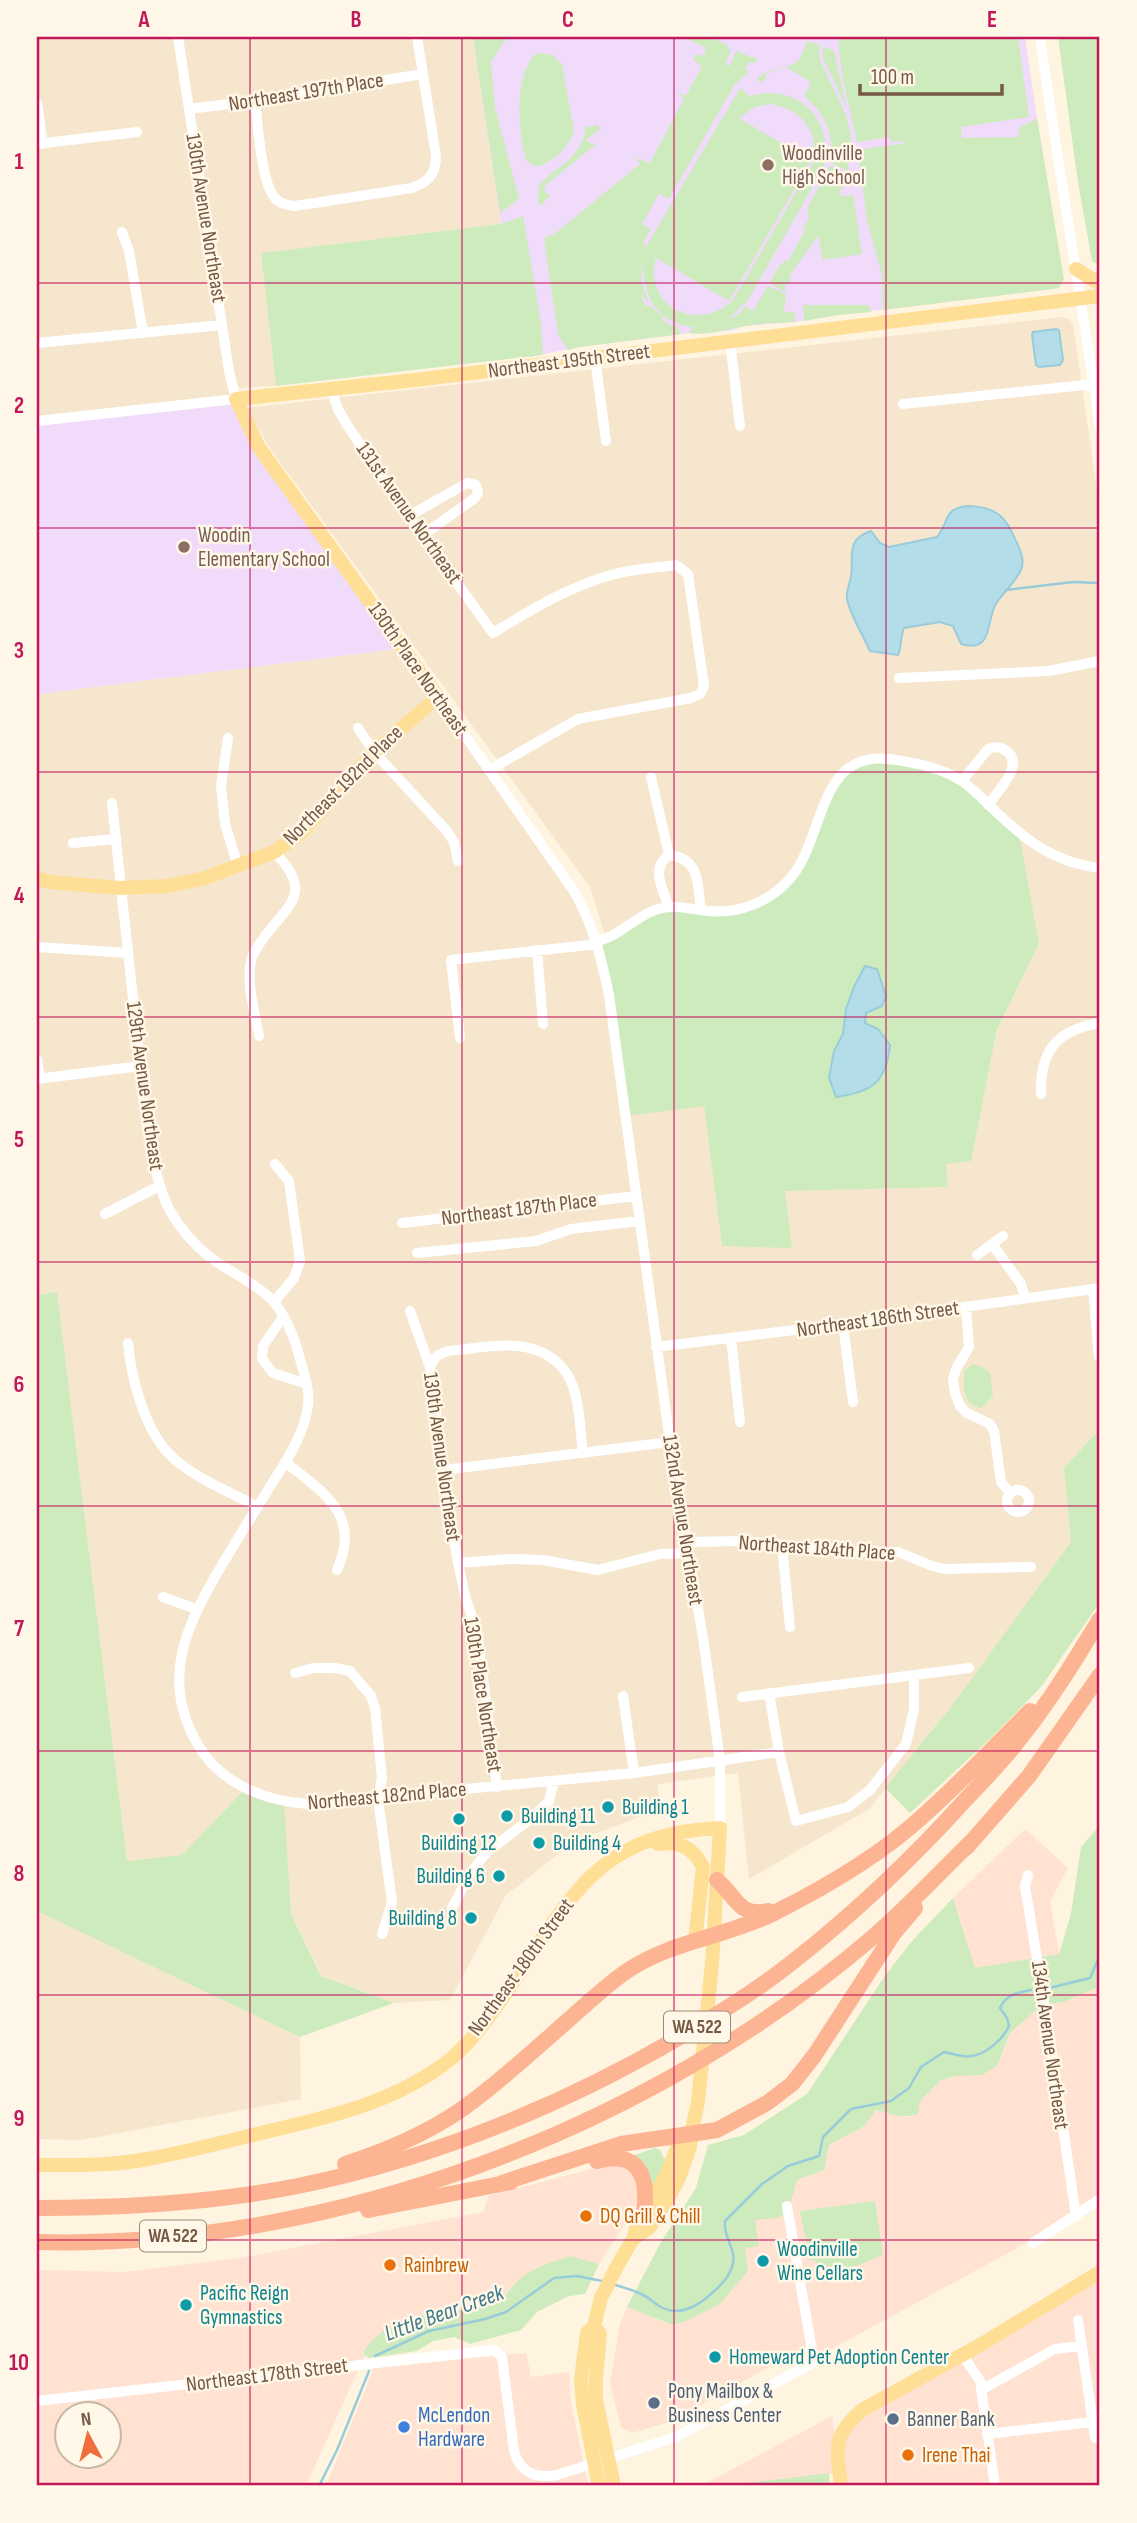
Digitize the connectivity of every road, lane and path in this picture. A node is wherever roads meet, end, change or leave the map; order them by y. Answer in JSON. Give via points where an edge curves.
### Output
{"nodes":[{"id":1,"x":178,"y":37,"type":"edge"},
{"id":2,"x":417,"y":37,"type":"edge"},
{"id":3,"x":1040,"y":37,"type":"edge"},
{"id":4,"x":422,"y":74,"type":"junction"},
{"id":5,"x":255,"y":101,"type":"junction"},
{"id":6,"x":37,"y":103,"type":"edge"},
{"id":7,"x":189,"y":109,"type":"junction"},
{"id":8,"x":137,"y":132,"type":"dead end"},
{"id":9,"x":40,"y":144,"type":"edge"},
{"id":10,"x":122,"y":232,"type":"dead end"},
{"id":11,"x":1076,"y":269,"type":"junction"},
{"id":12,"x":1100,"y":284,"type":"edge"},
{"id":13,"x":1100,"y":296,"type":"edge"},
{"id":14,"x":1081,"y":298,"type":"junction"},
{"id":15,"x":222,"y":325,"type":"junction"},
{"id":16,"x":143,"y":333,"type":"junction"},
{"id":17,"x":730,"y":341,"type":"junction"},
{"id":18,"x":37,"y":343,"type":"edge"},
{"id":19,"x":595,"y":358,"type":"junction"},
{"id":20,"x":1094,"y":384,"type":"junction"},
{"id":21,"x":331,"y":389,"type":"junction"},
{"id":22,"x":236,"y":398,"type":"junction"},
{"id":23,"x":903,"y":404,"type":"dead end"},
{"id":24,"x":37,"y":421,"type":"edge"},
{"id":25,"x":740,"y":426,"type":"dead end"},
{"id":26,"x":1100,"y":427,"type":"edge"},
{"id":27,"x":606,"y":441,"type":"dead end"},
{"id":28,"x":409,"y":516,"type":"junction"},
{"id":29,"x":423,"y":534,"type":"junction"},
{"id":30,"x":1100,"y":660,"type":"edge"},
{"id":31,"x":899,"y":678,"type":"dead end"},
{"id":32,"x":438,"y":696,"type":"junction"},
{"id":33,"x":358,"y":728,"type":"dead end"},
{"id":34,"x":228,"y":738,"type":"dead end"},
{"id":35,"x":374,"y":752,"type":"junction"},
{"id":36,"x":489,"y":770,"type":"junction"},
{"id":37,"x":651,"y":777,"type":"dead end"},
{"id":38,"x":962,"y":781,"type":"junction"},
{"id":39,"x":112,"y":803,"type":"dead end"},
{"id":40,"x":988,"y":805,"type":"junction"},
{"id":41,"x":116,"y":839,"type":"junction"},
{"id":42,"x":73,"y":843,"type":"dead end"},
{"id":43,"x":274,"y":852,"type":"junction"},
{"id":44,"x":669,"y":855,"type":"junction"},
{"id":45,"x":458,"y":861,"type":"dead end"},
{"id":46,"x":238,"y":866,"type":"junction"},
{"id":47,"x":1100,"y":867,"type":"edge"},
{"id":48,"x":37,"y":878,"type":"edge"},
{"id":49,"x":120,"y":888,"type":"junction"},
{"id":50,"x":668,"y":907,"type":"junction"},
{"id":51,"x":701,"y":910,"type":"junction"},
{"id":52,"x":598,"y":942,"type":"junction"},
{"id":53,"x":37,"y":947,"type":"edge"},
{"id":54,"x":537,"y":950,"type":"junction"},
{"id":55,"x":128,"y":953,"type":"junction"},
{"id":56,"x":1100,"y":1023,"type":"edge"},
{"id":57,"x":543,"y":1024,"type":"dead end"},
{"id":58,"x":259,"y":1036,"type":"dead end"},
{"id":59,"x":460,"y":1038,"type":"dead end"},
{"id":60,"x":37,"y":1060,"type":"edge"},
{"id":61,"x":141,"y":1066,"type":"junction"},
{"id":62,"x":38,"y":1078,"type":"edge"},
{"id":63,"x":1041,"y":1094,"type":"dead end"},
{"id":64,"x":275,"y":1164,"type":"dead end"},
{"id":65,"x":159,"y":1186,"type":"junction"},
{"id":66,"x":636,"y":1196,"type":"junction"},
{"id":67,"x":105,"y":1214,"type":"dead end"},
{"id":68,"x":640,"y":1221,"type":"junction"},
{"id":69,"x":402,"y":1223,"type":"dead end"},
{"id":70,"x":1003,"y":1236,"type":"dead end"},
{"id":71,"x":992,"y":1244,"type":"junction"},
{"id":72,"x":417,"y":1253,"type":"dead end"},
{"id":73,"x":977,"y":1255,"type":"dead end"},
{"id":74,"x":1096,"y":1288,"type":"edge"},
{"id":75,"x":1025,"y":1298,"type":"junction"},
{"id":76,"x":274,"y":1302,"type":"junction"},
{"id":77,"x":966,"y":1307,"type":"junction"},
{"id":78,"x":410,"y":1311,"type":"dead end"},
{"id":79,"x":283,"y":1317,"type":"junction"},
{"id":80,"x":843,"y":1324,"type":"junction"},
{"id":81,"x":731,"y":1338,"type":"junction"},
{"id":82,"x":128,"y":1343,"type":"dead end"},
{"id":83,"x":656,"y":1347,"type":"junction"},
{"id":84,"x":1099,"y":1357,"type":"edge"},
{"id":85,"x":430,"y":1367,"type":"junction"},
{"id":86,"x":307,"y":1384,"type":"junction"},
{"id":87,"x":853,"y":1402,"type":"dead end"},
{"id":88,"x":740,"y":1422,"type":"dead end"},
{"id":89,"x":670,"y":1442,"type":"junction"},
{"id":90,"x":583,"y":1453,"type":"junction"},
{"id":91,"x":285,"y":1462,"type":"junction"},
{"id":92,"x":443,"y":1470,"type":"junction"},
{"id":93,"x":1010,"y":1493,"type":"dead end"},
{"id":94,"x":258,"y":1507,"type":"junction"},
{"id":95,"x":782,"y":1546,"type":"junction"},
{"id":96,"x":686,"y":1547,"type":"junction"},
{"id":97,"x":458,"y":1563,"type":"junction"},
{"id":98,"x":1031,"y":1567,"type":"dead end"},
{"id":99,"x":337,"y":1570,"type":"dead end"},
{"id":100,"x":163,"y":1597,"type":"dead end"},
{"id":101,"x":196,"y":1609,"type":"junction"},
{"id":102,"x":1100,"y":1619,"type":"edge"},
{"id":103,"x":790,"y":1627,"type":"dead end"},
{"id":104,"x":970,"y":1668,"type":"dead end"},
{"id":105,"x":295,"y":1673,"type":"dead end"},
{"id":106,"x":914,"y":1675,"type":"junction"},
{"id":107,"x":1100,"y":1675,"type":"edge"},
{"id":108,"x":1064,"y":1677,"type":"junction"},
{"id":109,"x":769,"y":1693,"type":"junction"},
{"id":110,"x":623,"y":1696,"type":"dead end"},
{"id":111,"x":742,"y":1697,"type":"dead end"},
{"id":112,"x":779,"y":1752,"type":"junction"},
{"id":113,"x":720,"y":1761,"type":"junction"},
{"id":114,"x":634,"y":1773,"type":"junction"},
{"id":115,"x":554,"y":1781,"type":"junction"},
{"id":116,"x":497,"y":1787,"type":"junction"},
{"id":117,"x":262,"y":1796,"type":"joint"},
{"id":118,"x":378,"y":1799,"type":"junction"},
{"id":119,"x":720,"y":1828,"type":"junction"},
{"id":120,"x":972,"y":1841,"type":"junction"},
{"id":121,"x":632,"y":1848,"type":"junction"},
{"id":122,"x":1028,"y":1875,"type":"dead end"},
{"id":123,"x":717,"y":1880,"type":"junction"},
{"id":124,"x":452,"y":1908,"type":"dead end"},
{"id":125,"x":784,"y":1908,"type":"junction"},
{"id":126,"x":382,"y":1934,"type":"dead end"},
{"id":127,"x":713,"y":1937,"type":"junction"},
{"id":128,"x":695,"y":1941,"type":"junction"},
{"id":129,"x":691,"y":2133,"type":"junction"},
{"id":130,"x":37,"y":2165,"type":"edge"},
{"id":131,"x":502,"y":2183,"type":"junction"},
{"id":132,"x":220,"y":2197,"type":"junction"},
{"id":133,"x":1100,"y":2199,"type":"edge"},
{"id":134,"x":787,"y":2206,"type":"dead end"},
{"id":135,"x":37,"y":2208,"type":"edge"},
{"id":136,"x":644,"y":2210,"type":"junction"},
{"id":137,"x":309,"y":2215,"type":"junction"},
{"id":138,"x":1076,"y":2216,"type":"junction"},
{"id":139,"x":633,"y":2239,"type":"junction"},
{"id":140,"x":37,"y":2242,"type":"edge"},
{"id":141,"x":1033,"y":2243,"type":"dead end"},
{"id":142,"x":1100,"y":2272,"type":"edge"},
{"id":143,"x":1078,"y":2320,"type":"dead end"},
{"id":144,"x":1082,"y":2346,"type":"junction"},
{"id":145,"x":962,"y":2354,"type":"junction"},
{"id":146,"x":981,"y":2390,"type":"junction"},
{"id":147,"x":37,"y":2401,"type":"edge"},
{"id":148,"x":1093,"y":2422,"type":"junction"},
{"id":149,"x":987,"y":2434,"type":"junction"},
{"id":150,"x":1095,"y":2438,"type":"dead end"},
{"id":151,"x":601,"y":2460,"type":"junction"},
{"id":152,"x":599,"y":2486,"type":"edge"},
{"id":153,"x":614,"y":2486,"type":"edge"},
{"id":154,"x":841,"y":2486,"type":"edge"},
{"id":155,"x":995,"y":2486,"type":"edge"}],
"edges":[{"from":1,"to":7,"type":"street","name":"130th Avenue Northeast"},
{"from":2,"to":4,"type":"street"},
{"from":3,"to":11,"type":"street"},
{"from":4,"to":5,"type":"street","name":"Northeast 197th Place"},
{"from":4,"to":5,"type":"street","via":[[436,169],[424,184],[412,188],[295,206],[281,204],[266,178]]},
{"from":5,"to":7,"type":"street","name":"Northeast 197th Place"},
{"from":6,"to":9,"type":"street"},
{"from":7,"to":15,"type":"street","name":"130th Avenue Northeast"},
{"from":8,"to":9,"type":"street"},
{"from":10,"to":16,"type":"street"},
{"from":11,"to":12,"type":"main road"},
{"from":11,"to":14,"type":"street"},
{"from":13,"to":14,"type":"main road","name":"Northeast 195th Street"},
{"from":14,"to":17,"type":"main road","name":"Northeast 195th Street"},
{"from":14,"to":20,"type":"street"},
{"from":15,"to":16,"type":"street"},
{"from":15,"to":22,"type":"street","name":"130th Avenue Northeast"},
{"from":16,"to":18,"type":"street"},
{"from":17,"to":19,"type":"main road","name":"Northeast 195th Street"},
{"from":17,"to":25,"type":"street"},
{"from":19,"to":21,"type":"main road","name":"Northeast 195th Street"},
{"from":19,"to":27,"type":"street"},
{"from":20,"to":23,"type":"street"},
{"from":20,"to":26,"type":"street"},
{"from":21,"to":22,"type":"main road","name":"Northeast 195th Street"},
{"from":21,"to":28,"type":"street","name":"131st Avenue Northeast","via":[[338,409]]},
{"from":22,"to":24,"type":"street","name":"Northeast 195th Street"},
{"from":22,"to":32,"type":"main road","name":"130th Place Northeast","via":[[258,446]]},
{"from":28,"to":29,"type":"street","name":"131st Avenue Northeast"},
{"from":28,"to":29,"type":"street","via":[[467,483],[476,485],[475,498]]},
{"from":29,"to":36,"type":"street","name":"131st Avenue Northeast","via":[[493,633],[548,600],[614,574],[676,565],[688,574],[704,686],[700,694],[578,719]]},
{"from":30,"to":31,"type":"street","via":[[1048,671]]},
{"from":32,"to":35,"type":"main road","name":"Northeast 192nd Place"},
{"from":32,"to":36,"type":"street","name":"130th Place Northeast"},
{"from":33,"to":35,"type":"street"},
{"from":34,"to":46,"type":"street","via":[[221,786],[225,824]]},
{"from":35,"to":43,"type":"main road","name":"Northeast 192nd Place","via":[[302,832]]},
{"from":35,"to":45,"type":"street","via":[[446,830]]},
{"from":36,"to":52,"type":"street","name":"130th Place Northeast","via":[[573,890]]},
{"from":37,"to":44,"type":"street"},
{"from":38,"to":40,"type":"street"},
{"from":38,"to":40,"type":"street","via":[[988,750],[1006,750],[1013,767]]},
{"from":38,"to":51,"type":"street","via":[[930,767],[888,759],[860,762],[834,783],[803,863],[788,882],[747,907],[727,912]]},
{"from":39,"to":41,"type":"street","name":"129th Avenue Northeast"},
{"from":40,"to":47,"type":"street","via":[[1038,848],[1059,859]]},
{"from":41,"to":42,"type":"street"},
{"from":41,"to":49,"type":"street","name":"129th Avenue Northeast"},
{"from":43,"to":46,"type":"main road","name":"Northeast 192nd Place"},
{"from":43,"to":58,"type":"street","via":[[288,866],[296,896],[251,959]]},
{"from":44,"to":50,"type":"street","via":[[658,872]]},
{"from":44,"to":51,"type":"street","via":[[694,867]]},
{"from":46,"to":49,"type":"main road","name":"Northeast 192nd Place","via":[[168,886]]},
{"from":48,"to":49,"type":"main road","name":"Northeast 192nd Place"},
{"from":49,"to":55,"type":"street","name":"129th Avenue Northeast"},
{"from":50,"to":51,"type":"street"},
{"from":50,"to":52,"type":"street","via":[[648,913]]},
{"from":52,"to":54,"type":"street"},
{"from":52,"to":66,"type":"street","name":"132nd Avenue Northeast"},
{"from":53,"to":55,"type":"street"},
{"from":54,"to":57,"type":"street"},
{"from":54,"to":59,"type":"street","via":[[451,960]]},
{"from":55,"to":61,"type":"street","name":"129th Avenue Northeast"},
{"from":56,"to":63,"type":"street","via":[[1077,1028],[1055,1044],[1043,1065]]},
{"from":60,"to":62,"type":"street"},
{"from":61,"to":62,"type":"street"},
{"from":61,"to":65,"type":"street","name":"129th Avenue Northeast"},
{"from":64,"to":76,"type":"street","via":[[289,1181],[300,1261],[294,1278]]},
{"from":65,"to":67,"type":"street"},
{"from":65,"to":76,"type":"street","name":"129th Avenue Northeast","via":[[185,1234],[209,1257]]},
{"from":66,"to":68,"type":"street","name":"132nd Avenue Northeast"},
{"from":66,"to":69,"type":"street","name":"Northeast 187th Place"},
{"from":68,"to":72,"type":"street","via":[[571,1229],[536,1241]]},
{"from":68,"to":83,"type":"street","name":"132nd Avenue Northeast"},
{"from":70,"to":71,"type":"street"},
{"from":71,"to":73,"type":"street"},
{"from":71,"to":75,"type":"street","via":[[1021,1284]]},
{"from":74,"to":75,"type":"street","name":"Northeast 186th Street"},
{"from":74,"to":84,"type":"street"},
{"from":75,"to":77,"type":"street","name":"Northeast 186th Street"},
{"from":76,"to":79,"type":"street","name":"129th Avenue Northeast"},
{"from":77,"to":80,"type":"street","name":"Northeast 186th Street"},
{"from":77,"to":93,"type":"street","via":[[969,1347],[956,1369],[955,1393],[967,1413],[990,1424],[994,1431],[1001,1482]]},
{"from":78,"to":85,"type":"street","name":"130th Avenue Northeast"},
{"from":79,"to":86,"type":"street","name":"129th Avenue Northeast","via":[[295,1340]]},
{"from":79,"to":86,"type":"street","via":[[263,1346],[262,1359],[273,1373]]},
{"from":80,"to":81,"type":"street","name":"Northeast 186th Street"},
{"from":80,"to":87,"type":"street"},
{"from":81,"to":83,"type":"street","name":"Northeast 186th Street"},
{"from":81,"to":88,"type":"street"},
{"from":82,"to":94,"type":"street","via":[[130,1368],[155,1437],[169,1455]]},
{"from":83,"to":89,"type":"street","name":"132nd Avenue Northeast"},
{"from":85,"to":90,"type":"street","via":[[446,1352],[502,1345],[545,1354],[571,1380]]},
{"from":85,"to":92,"type":"street","name":"130th Avenue Northeast"},
{"from":86,"to":91,"type":"street","name":"129th Avenue Northeast","via":[[304,1422]]},
{"from":89,"to":90,"type":"street"},
{"from":89,"to":96,"type":"street","name":"132nd Avenue Northeast"},
{"from":90,"to":92,"type":"street"},
{"from":91,"to":94,"type":"street","name":"129th Avenue Northeast"},
{"from":91,"to":99,"type":"street","via":[[340,1511],[346,1551]]},
{"from":92,"to":97,"type":"street","name":"130th Avenue Northeast"},
{"from":94,"to":101,"type":"street","name":"129th Avenue Northeast"},
{"from":95,"to":96,"type":"street","name":"Northeast 184th Place","via":[[744,1541]]},
{"from":95,"to":98,"type":"street","name":"Northeast 184th Place","via":[[898,1552],[945,1569]]},
{"from":95,"to":103,"type":"street"},
{"from":96,"to":97,"type":"street","name":"Northeast 184th Place","via":[[598,1570],[543,1560]]},
{"from":96,"to":113,"type":"street","name":"132nd Avenue Northeast"},
{"from":97,"to":116,"type":"street","name":"130th Place Northeast","via":[[477,1631]]},
{"from":100,"to":101,"type":"street"},
{"from":101,"to":117,"type":"street","name":"129th Avenue Northeast","via":[[183,1645],[179,1675],[190,1730],[226,1777]]},
{"from":102,"to":108,"type":"highway","number":"WA 522"},
{"from":104,"to":106,"type":"street"},
{"from":105,"to":118,"type":"street","via":[[313,1668],[349,1671],[371,1696],[382,1777]]},
{"from":106,"to":109,"type":"street"},
{"from":106,"to":112,"type":"street","via":[[914,1709],[906,1744],[870,1790],[848,1807],[796,1821]]},
{"from":107,"to":120,"type":"highway","number":"WA 522","via":[[1029,1776]]},
{"from":108,"to":125,"type":"highway","via":[[923,1816],[866,1859]]},
{"from":108,"to":132,"type":"highway","number":"WA 522","via":[[1015,1746],[937,1830],[855,1910],[729,2008],[562,2099],[445,2146],[297,2186]]},
{"from":109,"to":111,"type":"street"},
{"from":109,"to":112,"type":"street"},
{"from":110,"to":114,"type":"street"},
{"from":112,"to":113,"type":"street","name":"Northeast 182nd Place"},
{"from":113,"to":114,"type":"street","name":"Northeast 182nd Place"},
{"from":113,"to":119,"type":"street","name":"132nd Avenue Northeast"},
{"from":114,"to":115,"type":"street","name":"Northeast 182nd Place"},
{"from":115,"to":116,"type":"street","name":"Northeast 182nd Place"},
{"from":115,"to":124,"type":"street","via":[[549,1801],[487,1852]]},
{"from":116,"to":118,"type":"street","name":"Northeast 182nd Place"},
{"from":117,"to":118,"type":"street","name":"Northeast 182nd Place","via":[[307,1804]]},
{"from":118,"to":126,"type":"street","via":[[392,1902]]},
{"from":119,"to":121,"type":"main road","name":"Northeast 180th Street","via":[[668,1835]]},
{"from":119,"to":123,"type":"main road","name":"132nd Avenue Northeast"},
{"from":120,"to":129,"type":"highway","via":[[894,1933],[792,2084],[728,2126]]},
{"from":120,"to":137,"type":"highway","number":"WA 522","via":[[874,1936],[699,2062],[545,2141],[397,2192]]},
{"from":121,"to":128,"type":"main road","via":[[676,1843],[698,1857],[703,1867]]},
{"from":121,"to":130,"type":"main road","name":"Northeast 180th Street","via":[[598,1870],[566,1903],[484,2025],[451,2059],[410,2085],[367,2105],[313,2121],[146,2160]]},
{"from":122,"to":138,"type":"street","name":"134th Avenue Northeast","via":[[1025,1886]]},
{"from":123,"to":125,"type":"highway","via":[[748,1912]]},
{"from":123,"to":127,"type":"main road","name":"132nd Avenue Northeast"},
{"from":125,"to":127,"type":"highway"},
{"from":127,"to":128,"type":"highway"},
{"from":127,"to":129,"type":"main road","name":"132nd Avenue Northeast"},
{"from":128,"to":132,"type":"highway","via":[[662,1952],[624,1973],[445,2121],[375,2154]]},
{"from":129,"to":131,"type":"highway","via":[[613,2147]]},
{"from":129,"to":136,"type":"main road","via":[[677,2148]]},
{"from":129,"to":139,"type":"main road","via":[[690,2147],[670,2195],[650,2227]]},
{"from":131,"to":136,"type":"highway","via":[[619,2157],[634,2164],[642,2175]]},
{"from":131,"to":137,"type":"highway","via":[[349,2214]]},
{"from":132,"to":135,"type":"highway","number":"WA 522","via":[[108,2208]]},
{"from":133,"to":138,"type":"street"},
{"from":134,"to":151,"type":"street","via":[[814,2362],[685,2432]]},
{"from":136,"to":139,"type":"main road"},
{"from":137,"to":140,"type":"highway","number":"WA 522","via":[[186,2235]]},
{"from":138,"to":141,"type":"street"},
{"from":139,"to":151,"type":"main road","via":[[601,2298],[594,2326],[600,2334],[596,2400]]},
{"from":142,"to":145,"type":"main road"},
{"from":143,"to":144,"type":"street"},
{"from":144,"to":146,"type":"street","via":[[1055,2349]]},
{"from":144,"to":148,"type":"street"},
{"from":145,"to":146,"type":"street"},
{"from":145,"to":154,"type":"main road","via":[[862,2410],[842,2430],[838,2443]]},
{"from":146,"to":149,"type":"street"},
{"from":147,"to":151,"type":"street","name":"Northeast 178th Street","via":[[489,2350],[498,2352],[503,2366],[514,2451],[524,2470],[548,2477]]},
{"from":148,"to":149,"type":"street"},
{"from":148,"to":150,"type":"street"},
{"from":149,"to":155,"type":"street"},
{"from":151,"to":152,"type":"main road"},
{"from":151,"to":153,"type":"main road"}]}
